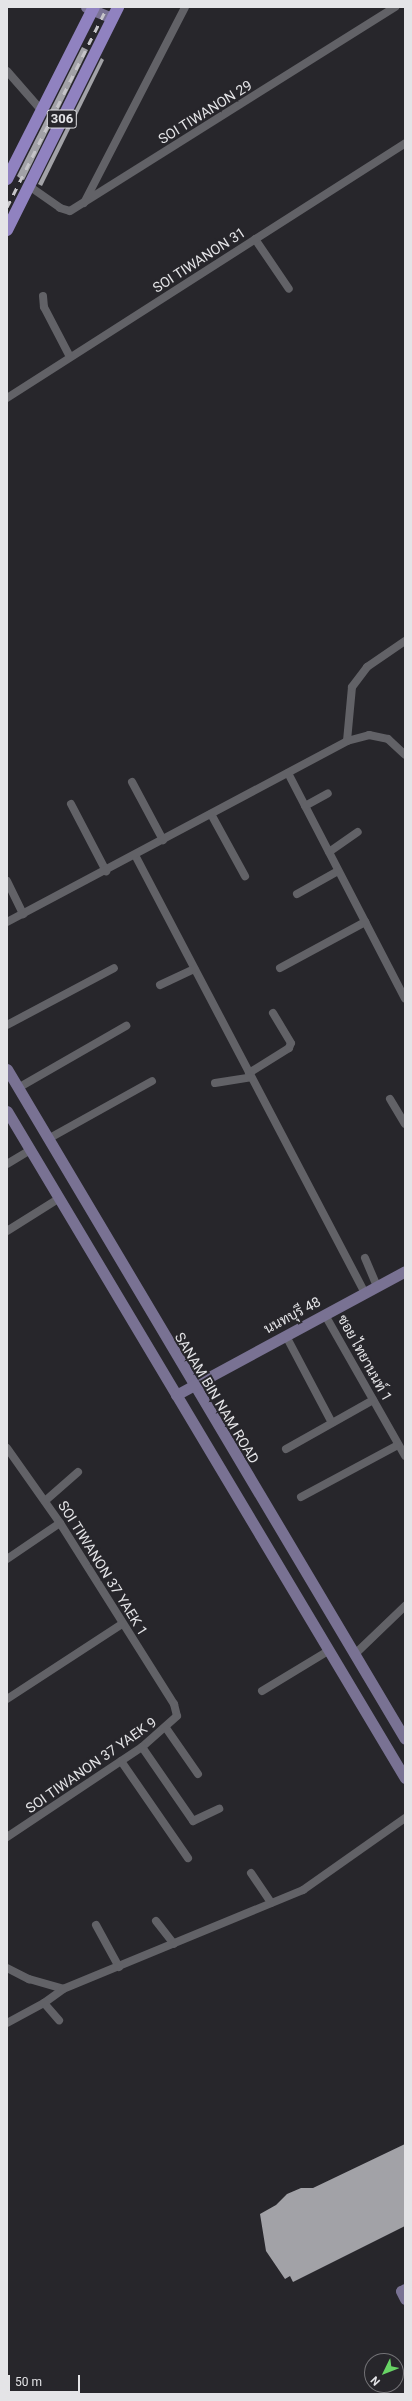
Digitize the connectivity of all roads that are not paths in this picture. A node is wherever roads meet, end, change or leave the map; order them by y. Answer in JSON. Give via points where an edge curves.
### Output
{"nodes":[{"id":1,"x":118,"y":7,"type":"edge"},
{"id":2,"x":186,"y":7,"type":"edge"},
{"id":3,"x":395,"y":7,"type":"edge"},
{"id":4,"x":91,"y":8,"type":"edge"},
{"id":5,"x":112,"y":18,"type":"junction"},
{"id":6,"x":7,"y":71,"type":"edge"},
{"id":7,"x":42,"y":111,"type":"junction"},
{"id":8,"x":405,"y":143,"type":"edge"},
{"id":9,"x":7,"y":180,"type":"edge"},
{"id":10,"x":29,"y":186,"type":"junction"},
{"id":11,"x":84,"y":204,"type":"junction"},
{"id":12,"x":7,"y":230,"type":"edge"},
{"id":13,"x":256,"y":239,"type":"junction"},
{"id":14,"x":289,"y":289,"type":"dead end"},
{"id":15,"x":43,"y":296,"type":"dead end"},
{"id":16,"x":70,"y":357,"type":"junction"},
{"id":17,"x":7,"y":398,"type":"edge"},
{"id":18,"x":405,"y":640,"type":"edge"},
{"id":19,"x":347,"y":741,"type":"junction"},
{"id":20,"x":404,"y":753,"type":"edge"},
{"id":21,"x":288,"y":773,"type":"junction"},
{"id":22,"x":132,"y":782,"type":"dead end"},
{"id":23,"x":328,"y":793,"type":"dead end"},
{"id":24,"x":72,"y":804,"type":"dead end"},
{"id":25,"x":305,"y":806,"type":"junction"},
{"id":26,"x":211,"y":814,"type":"junction"},
{"id":27,"x":358,"y":832,"type":"dead end"},
{"id":28,"x":163,"y":840,"type":"junction"},
{"id":29,"x":329,"y":852,"type":"junction"},
{"id":30,"x":135,"y":855,"type":"junction"},
{"id":31,"x":106,"y":871,"type":"junction"},
{"id":32,"x":338,"y":871,"type":"junction"},
{"id":33,"x":245,"y":876,"type":"dead end"},
{"id":34,"x":7,"y":881,"type":"edge"},
{"id":35,"x":297,"y":894,"type":"dead end"},
{"id":36,"x":23,"y":914,"type":"junction"},
{"id":37,"x":7,"y":922,"type":"edge"},
{"id":38,"x":365,"y":922,"type":"junction"},
{"id":39,"x":114,"y":968,"type":"dead end"},
{"id":40,"x":280,"y":968,"type":"dead end"},
{"id":41,"x":195,"y":969,"type":"junction"},
{"id":42,"x":160,"y":985,"type":"dead end"},
{"id":43,"x":405,"y":1000,"type":"edge"},
{"id":44,"x":273,"y":1013,"type":"dead end"},
{"id":45,"x":7,"y":1025,"type":"edge"},
{"id":46,"x":126,"y":1026,"type":"dead end"},
{"id":47,"x":7,"y":1070,"type":"edge"},
{"id":48,"x":250,"y":1075,"type":"junction"},
{"id":49,"x":152,"y":1081,"type":"dead end"},
{"id":50,"x":215,"y":1083,"type":"dead end"},
{"id":51,"x":18,"y":1088,"type":"junction"},
{"id":52,"x":390,"y":1100,"type":"dead end"},
{"id":53,"x":7,"y":1111,"type":"edge"},
{"id":54,"x":405,"y":1124,"type":"edge"},
{"id":55,"x":48,"y":1139,"type":"junction"},
{"id":56,"x":30,"y":1150,"type":"junction"},
{"id":57,"x":7,"y":1164,"type":"edge"},
{"id":58,"x":58,"y":1199,"type":"junction"},
{"id":59,"x":7,"y":1231,"type":"edge"},
{"id":60,"x":364,"y":1258,"type":"dead end"},
{"id":61,"x":405,"y":1271,"type":"edge"},
{"id":62,"x":377,"y":1286,"type":"junction"},
{"id":63,"x":365,"y":1293,"type":"junction"},
{"id":64,"x":325,"y":1315,"type":"junction"},
{"id":65,"x":286,"y":1336,"type":"junction"},
{"id":66,"x":193,"y":1386,"type":"junction"},
{"id":67,"x":176,"y":1395,"type":"junction"},
{"id":68,"x":373,"y":1400,"type":"junction"},
{"id":69,"x":332,"y":1423,"type":"junction"},
{"id":70,"x":398,"y":1445,"type":"junction"},
{"id":71,"x":7,"y":1448,"type":"edge"},
{"id":72,"x":286,"y":1449,"type":"dead end"},
{"id":73,"x":405,"y":1456,"type":"edge"},
{"id":74,"x":78,"y":1472,"type":"dead end"},
{"id":75,"x":301,"y":1497,"type":"dead end"},
{"id":76,"x":45,"y":1501,"type":"junction"},
{"id":77,"x":60,"y":1523,"type":"junction"},
{"id":78,"x":7,"y":1559,"type":"edge"},
{"id":79,"x":405,"y":1606,"type":"edge"},
{"id":80,"x":122,"y":1624,"type":"junction"},
{"id":81,"x":328,"y":1650,"type":"junction"},
{"id":82,"x":354,"y":1655,"type":"junction"},
{"id":83,"x":262,"y":1691,"type":"dead end"},
{"id":84,"x":7,"y":1699,"type":"edge"},
{"id":85,"x":174,"y":1704,"type":"joint"},
{"id":86,"x":166,"y":1728,"type":"junction"},
{"id":87,"x":405,"y":1739,"type":"edge"},
{"id":88,"x":142,"y":1747,"type":"junction"},
{"id":89,"x":121,"y":1760,"type":"junction"},
{"id":90,"x":198,"y":1774,"type":"dead end"},
{"id":91,"x":405,"y":1778,"type":"edge"},
{"id":92,"x":219,"y":1809,"type":"dead end"},
{"id":93,"x":405,"y":1818,"type":"edge"},
{"id":94,"x":7,"y":1837,"type":"edge"},
{"id":95,"x":188,"y":1858,"type":"dead end"},
{"id":96,"x":251,"y":1873,"type":"dead end"},
{"id":97,"x":271,"y":1903,"type":"junction"},
{"id":98,"x":156,"y":1922,"type":"dead end"},
{"id":99,"x":96,"y":1925,"type":"dead end"},
{"id":100,"x":174,"y":1944,"type":"junction"},
{"id":101,"x":119,"y":1967,"type":"junction"},
{"id":102,"x":7,"y":1968,"type":"edge"},
{"id":103,"x":63,"y":1989,"type":"junction"},
{"id":104,"x":44,"y":2003,"type":"junction"},
{"id":105,"x":59,"y":2020,"type":"dead end"},
{"id":106,"x":7,"y":2023,"type":"edge"},
{"id":107,"x":405,"y":2289,"type":"edge"},
{"id":108,"x":405,"y":2299,"type":"edge"}],
"edges":[{"from":1,"to":5,"type":"main road","number":"306"},
{"from":2,"to":11,"type":"street"},
{"from":3,"to":11,"type":"street","name":"SOI TIWANON 29"},
{"from":4,"to":5,"type":"main road"},
{"from":4,"to":7,"type":"main road","number":"306"},
{"from":5,"to":10,"type":"main road","number":"306"},
{"from":6,"to":7,"type":"street"},
{"from":7,"to":9,"type":"main road","number":"306"},
{"from":8,"to":13,"type":"street","name":"SOI TIWANON 31"},
{"from":10,"to":11,"type":"street","name":"SOI TIWANON 29","via":[[65,210]]},
{"from":10,"to":12,"type":"main road","number":"306"},
{"from":13,"to":14,"type":"street"},
{"from":13,"to":16,"type":"street","name":"SOI TIWANON 31"},
{"from":15,"to":16,"type":"street","via":[[44,307]]},
{"from":16,"to":17,"type":"street","name":"SOI TIWANON 31"},
{"from":18,"to":19,"type":"street","via":[[367,666],[352,687]]},
{"from":19,"to":20,"type":"street","via":[[369,735],[388,739]]},
{"from":19,"to":21,"type":"street"},
{"from":21,"to":25,"type":"street"},
{"from":21,"to":26,"type":"street"},
{"from":22,"to":28,"type":"street"},
{"from":23,"to":25,"type":"street"},
{"from":24,"to":31,"type":"street"},
{"from":25,"to":29,"type":"street"},
{"from":26,"to":28,"type":"street"},
{"from":26,"to":33,"type":"street"},
{"from":27,"to":29,"type":"street"},
{"from":28,"to":30,"type":"street"},
{"from":29,"to":32,"type":"street"},
{"from":30,"to":31,"type":"street"},
{"from":30,"to":41,"type":"street"},
{"from":31,"to":36,"type":"street"},
{"from":32,"to":35,"type":"street"},
{"from":32,"to":38,"type":"street"},
{"from":34,"to":36,"type":"street"},
{"from":36,"to":37,"type":"street"},
{"from":38,"to":40,"type":"street"},
{"from":38,"to":43,"type":"street"},
{"from":39,"to":45,"type":"street"},
{"from":41,"to":42,"type":"street"},
{"from":41,"to":48,"type":"street"},
{"from":44,"to":48,"type":"street","via":[[290,1043],[289,1048]]},
{"from":46,"to":51,"type":"street"},
{"from":47,"to":51,"type":"main road","name":"SANAM BIN NAM ROAD"},
{"from":48,"to":50,"type":"street"},
{"from":48,"to":63,"type":"street"},
{"from":49,"to":55,"type":"street"},
{"from":51,"to":55,"type":"main road","name":"SANAM BIN NAM ROAD"},
{"from":52,"to":54,"type":"street"},
{"from":53,"to":56,"type":"main road"},
{"from":55,"to":66,"type":"main road","name":"SANAM BIN NAM ROAD"},
{"from":56,"to":57,"type":"street"},
{"from":56,"to":58,"type":"main road"},
{"from":58,"to":59,"type":"street"},
{"from":58,"to":67,"type":"main road"},
{"from":60,"to":62,"type":"street"},
{"from":61,"to":62,"type":"main road","name":"นนทบุรี 48"},
{"from":62,"to":63,"type":"main road","name":"นนทบุรี 48"},
{"from":63,"to":64,"type":"main road","name":"นนทบุรี 48"},
{"from":64,"to":65,"type":"main road","name":"นนทบุรี 48"},
{"from":64,"to":68,"type":"street","name":"ซอย ไทยานนท์ 1"},
{"from":65,"to":66,"type":"main road","name":"นนทบุรี 48"},
{"from":65,"to":69,"type":"street"},
{"from":66,"to":67,"type":"main road","name":"นนทบุรี 48"},
{"from":66,"to":82,"type":"main road","name":"SANAM BIN NAM ROAD"},
{"from":67,"to":81,"type":"main road"},
{"from":68,"to":69,"type":"street"},
{"from":68,"to":70,"type":"street","name":"ซอย ไทยานนท์ 1"},
{"from":69,"to":72,"type":"street"},
{"from":70,"to":73,"type":"street","name":"ซอย ไทยานนท์ 1"},
{"from":70,"to":75,"type":"street"},
{"from":71,"to":76,"type":"street","name":"SOI TIWANON 37 YAEK 1"},
{"from":74,"to":76,"type":"street"},
{"from":76,"to":77,"type":"street","name":"SOI TIWANON 37 YAEK 1"},
{"from":77,"to":78,"type":"street"},
{"from":77,"to":80,"type":"street","name":"SOI TIWANON 37 YAEK 1"},
{"from":79,"to":82,"type":"street"},
{"from":80,"to":84,"type":"street"},
{"from":80,"to":85,"type":"street","name":"SOI TIWANON 37 YAEK 1"},
{"from":81,"to":83,"type":"street"},
{"from":81,"to":91,"type":"main road"},
{"from":82,"to":87,"type":"main road","name":"SANAM BIN NAM ROAD"},
{"from":85,"to":86,"type":"street","name":"SOI TIWANON 37 YAEK 9","via":[[177,1716]]},
{"from":86,"to":88,"type":"street","name":"SOI TIWANON 37 YAEK 9"},
{"from":86,"to":90,"type":"street"},
{"from":88,"to":89,"type":"street","name":"SOI TIWANON 37 YAEK 9"},
{"from":88,"to":92,"type":"street","via":[[193,1821]]},
{"from":89,"to":94,"type":"street","name":"SOI TIWANON 37 YAEK 9"},
{"from":89,"to":95,"type":"street"},
{"from":93,"to":97,"type":"street","via":[[320,1880]]},
{"from":96,"to":97,"type":"street"},
{"from":97,"to":100,"type":"street"},
{"from":98,"to":100,"type":"street"},
{"from":99,"to":101,"type":"street"},
{"from":100,"to":101,"type":"street"},
{"from":101,"to":103,"type":"street"},
{"from":102,"to":103,"type":"street","via":[[29,1979]]},
{"from":103,"to":104,"type":"street"},
{"from":104,"to":105,"type":"street"},
{"from":104,"to":106,"type":"street"},
{"from":107,"to":108,"type":"main road","via":[[402,2291]]}]}
